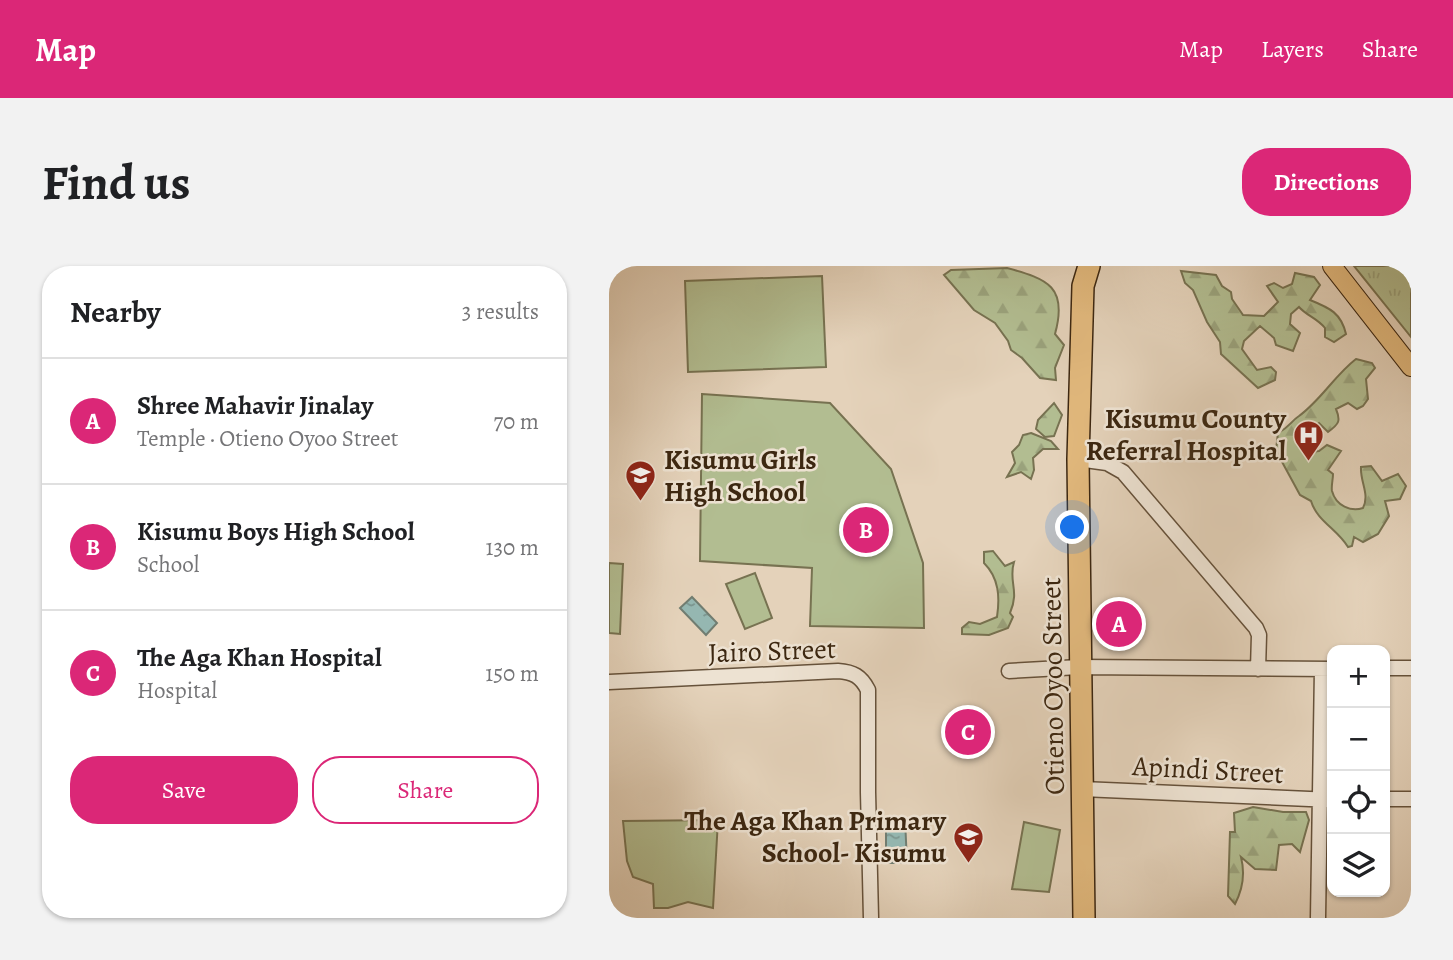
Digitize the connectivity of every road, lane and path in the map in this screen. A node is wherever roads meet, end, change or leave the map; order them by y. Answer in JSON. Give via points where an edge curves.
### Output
{"nodes":[{"id":1,"x":1332,"y":266,"type":"edge"},
{"id":2,"x":1084,"y":273,"type":"edge"},
{"id":3,"x":1411,"y":367,"type":"edge"},
{"id":4,"x":1078,"y":459,"type":"junction"},
{"id":5,"x":1079,"y":667,"type":"junction"},
{"id":6,"x":1390,"y":668,"type":"edge"},
{"id":7,"x":1411,"y":668,"type":"edge"},
{"id":8,"x":1258,"y":669,"type":"junction"},
{"id":9,"x":1327,"y":669,"type":"edge"},
{"id":10,"x":1009,"y":671,"type":"dead end"},
{"id":11,"x":609,"y":682,"type":"edge"},
{"id":12,"x":1082,"y":789,"type":"junction"},
{"id":13,"x":1390,"y":799,"type":"edge"},
{"id":14,"x":1411,"y":799,"type":"edge"},
{"id":15,"x":1326,"y":800,"type":"edge"},
{"id":16,"x":871,"y":918,"type":"edge"},
{"id":17,"x":1083,"y":918,"type":"edge"},
{"id":18,"x":1318,"y":918,"type":"edge"}],
"edges":[{"from":1,"to":3,"type":"main road"},
{"from":2,"to":4,"type":"highway","name":"Otieno Oyoo Street"},
{"from":4,"to":5,"type":"highway","name":"Otieno Oyoo Street"},
{"from":4,"to":8,"type":"street","via":[[1107,463],[1123,472],[1256,628]]},
{"from":5,"to":8,"type":"street"},
{"from":5,"to":10,"type":"street"},
{"from":5,"to":12,"type":"highway","name":"Otieno Oyoo Street"},
{"from":6,"to":7,"type":"street"},
{"from":8,"to":9,"type":"street"},
{"from":9,"to":15,"type":"street"},
{"from":11,"to":16,"type":"street","name":"Jairo Street","via":[[838,671],[859,677],[868,690]]},
{"from":12,"to":15,"type":"street","name":"Apindi Street"},
{"from":12,"to":17,"type":"highway","name":"Otieno Oyoo Street"},
{"from":13,"to":14,"type":"street"},
{"from":15,"to":18,"type":"street"}]}
